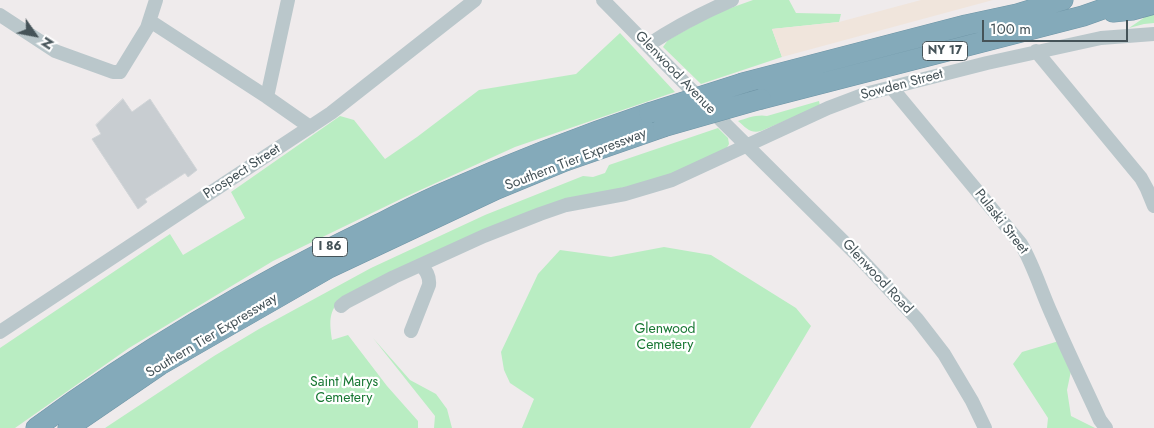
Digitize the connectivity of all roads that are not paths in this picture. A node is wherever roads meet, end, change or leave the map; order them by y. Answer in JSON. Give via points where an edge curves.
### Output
{"nodes":[{"id":1,"x":156,"y":0,"type":"edge"},
{"id":2,"x":288,"y":0,"type":"edge"},
{"id":3,"x":475,"y":0,"type":"edge"},
{"id":4,"x":603,"y":0,"type":"edge"},
{"id":5,"x":732,"y":0,"type":"edge"},
{"id":6,"x":1063,"y":0,"type":"edge"},
{"id":7,"x":1128,"y":0,"type":"edge"},
{"id":8,"x":1154,"y":4,"type":"edge"},
{"id":9,"x":0,"y":15,"type":"edge"},
{"id":10,"x":1083,"y":16,"type":"junction"},
{"id":11,"x":150,"y":21,"type":"junction"},
{"id":12,"x":1154,"y":34,"type":"edge"},
{"id":13,"x":648,"y":45,"type":"junction"},
{"id":14,"x":1036,"y":51,"type":"junction"},
{"id":15,"x":892,"y":87,"type":"junction"},
{"id":16,"x":268,"y":97,"type":"junction"},
{"id":17,"x":648,"y":113,"type":"joint"},
{"id":18,"x":310,"y":127,"type":"junction"},
{"id":19,"x":663,"y":127,"type":"joint"},
{"id":20,"x":746,"y":145,"type":"junction"},
{"id":21,"x":1154,"y":206,"type":"edge"},
{"id":22,"x":421,"y":265,"type":"junction"},
{"id":23,"x":341,"y":306,"type":"dead end"},
{"id":24,"x":411,"y":331,"type":"dead end"},
{"id":25,"x":0,"y":332,"type":"edge"},
{"id":26,"x":36,"y":428,"type":"edge"},
{"id":27,"x":68,"y":428,"type":"edge"},
{"id":28,"x":985,"y":428,"type":"edge"},
{"id":29,"x":1106,"y":428,"type":"edge"}],
"edges":[{"from":1,"to":11,"type":"street"},
{"from":2,"to":16,"type":"street"},
{"from":3,"to":18,"type":"street","name":"Prospect Street"},
{"from":4,"to":13,"type":"street","name":"Glenwood Avenue"},
{"from":5,"to":13,"type":"street","via":[[670,30]]},
{"from":6,"to":17,"type":"highway","name":"Southern Tier Expressway","number":"NY 17","bridge":true,"via":[[744,83]]},
{"from":7,"to":10,"type":"highway","name":"Southern Tier Expressway","number":"NY 17"},
{"from":8,"to":10,"type":"highway"},
{"from":9,"to":11,"type":"street","via":[[55,51],[113,72],[120,72],[125,66]]},
{"from":10,"to":19,"type":"highway","name":"Southern Tier Expressway","number":"NY 17","bridge":true},
{"from":11,"to":16,"type":"street"},
{"from":12,"to":14,"type":"street","name":"Sowden Street","via":[[1101,38]]},
{"from":13,"to":20,"type":"street","name":"Glenwood Avenue"},
{"from":14,"to":15,"type":"street","name":"Sowden Street"},
{"from":14,"to":21,"type":"street","via":[[1141,178]]},
{"from":15,"to":20,"type":"street","name":"Sowden Street","via":[[828,108]]},
{"from":15,"to":29,"type":"street","name":"Pulaski Street","via":[[1021,244]]},
{"from":16,"to":18,"type":"street"},
{"from":17,"to":26,"type":"highway","name":"Southern Tier Expressway","number":"I 86","via":[[485,175],[323,251],[191,324]]},
{"from":18,"to":25,"type":"street","name":"Prospect Street"},
{"from":19,"to":27,"type":"highway","name":"Southern Tier Expressway","number":"I 86","via":[[497,189],[329,268],[160,365]]},
{"from":20,"to":22,"type":"street","name":"Sowden Street","via":[[672,180],[540,214]]},
{"from":20,"to":28,"type":"street","name":"Glenwood Road","via":[[917,319],[944,354]]},
{"from":22,"to":23,"type":"street","name":"Sowden Street"},
{"from":22,"to":24,"type":"street","via":[[430,279]]}]}
